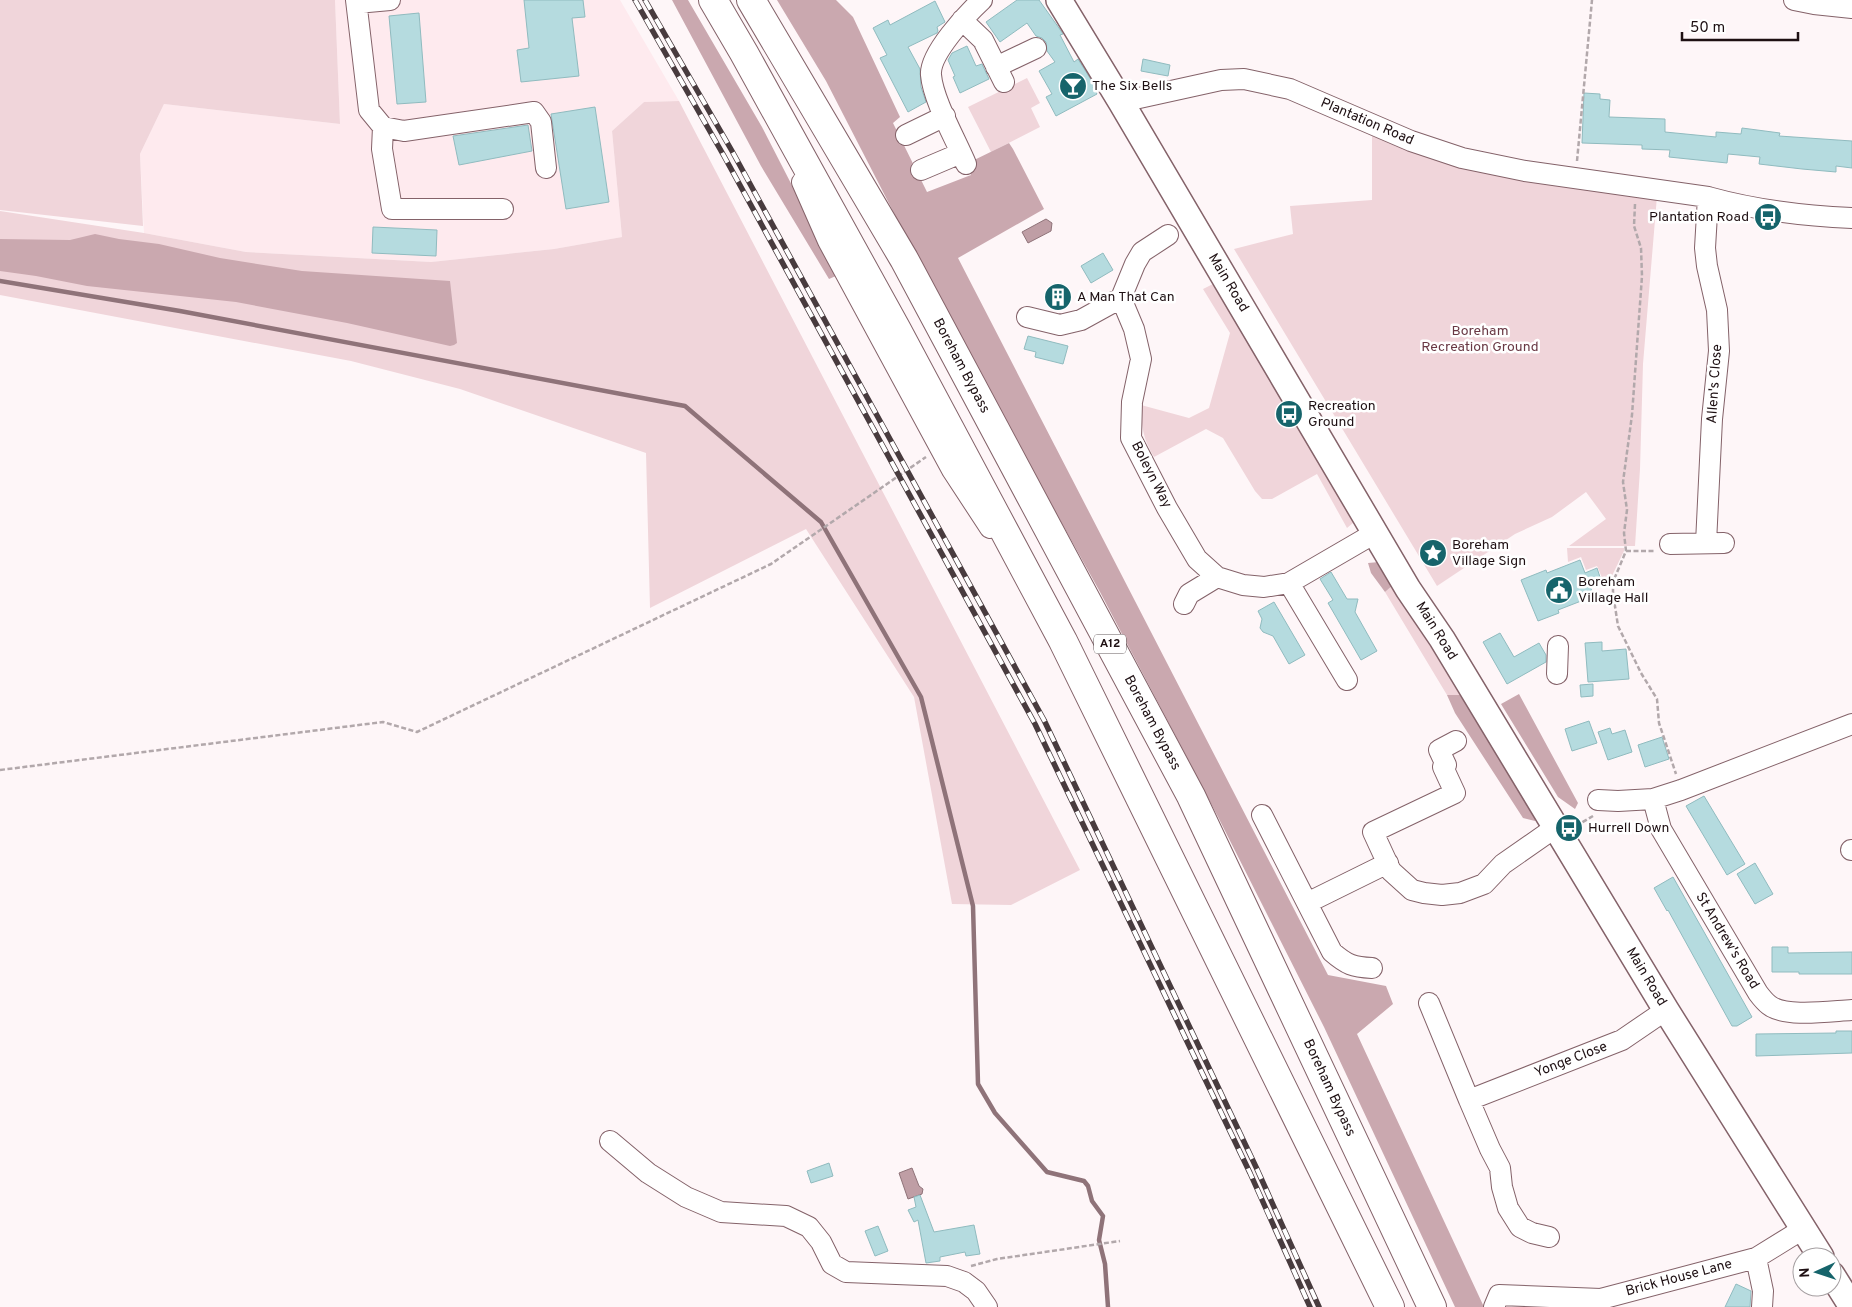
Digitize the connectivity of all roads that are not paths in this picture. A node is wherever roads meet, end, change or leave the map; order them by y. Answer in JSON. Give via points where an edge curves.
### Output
{"nodes":[{"id":1,"x":390,"y":0,"type":"edge"},
{"id":2,"x":712,"y":0,"type":"edge"},
{"id":3,"x":751,"y":0,"type":"edge"},
{"id":4,"x":982,"y":0,"type":"edge"},
{"id":5,"x":1059,"y":0,"type":"edge"},
{"id":6,"x":1794,"y":0,"type":"edge"},
{"id":7,"x":357,"y":2,"type":"edge"},
{"id":8,"x":1852,"y":8,"type":"edge"},
{"id":9,"x":962,"y":20,"type":"junction"},
{"id":10,"x":1036,"y":48,"type":"dead end"},
{"id":11,"x":744,"y":53,"type":"junction"},
{"id":12,"x":1121,"y":102,"type":"junction"},
{"id":13,"x":945,"y":116,"type":"junction"},
{"id":14,"x":383,"y":127,"type":"junction"},
{"id":15,"x":906,"y":135,"type":"dead end"},
{"id":16,"x":546,"y":168,"type":"dead end"},
{"id":17,"x":921,"y":170,"type":"dead end"},
{"id":18,"x":1708,"y":197,"type":"junction"},
{"id":19,"x":503,"y":209,"type":"dead end"},
{"id":20,"x":1852,"y":218,"type":"edge"},
{"id":21,"x":1168,"y":235,"type":"dead end"},
{"id":22,"x":1121,"y":298,"type":"junction"},
{"id":23,"x":1027,"y":317,"type":"dead end"},
{"id":24,"x":1375,"y":533,"type":"junction"},
{"id":25,"x":1670,"y":544,"type":"road end"},
{"id":26,"x":1217,"y":577,"type":"junction"},
{"id":27,"x":1289,"y":584,"type":"junction"},
{"id":28,"x":1184,"y":604,"type":"dead end"},
{"id":29,"x":1063,"y":640,"type":"junction"},
{"id":30,"x":1558,"y":646,"type":"dead end"},
{"id":31,"x":1557,"y":674,"type":"dead end"},
{"id":32,"x":1347,"y":680,"type":"dead end"},
{"id":33,"x":1852,"y":724,"type":"edge"},
{"id":34,"x":1456,"y":741,"type":"dead end"},
{"id":35,"x":1653,"y":799,"type":"junction"},
{"id":36,"x":1598,"y":800,"type":"dead end"},
{"id":37,"x":1262,"y":814,"type":"dead end"},
{"id":38,"x":1559,"y":833,"type":"junction"},
{"id":39,"x":1388,"y":863,"type":"junction"},
{"id":40,"x":1307,"y":903,"type":"junction"},
{"id":41,"x":1372,"y":968,"type":"dead end"},
{"id":42,"x":1429,"y":1003,"type":"dead end"},
{"id":43,"x":1666,"y":1010,"type":"junction"},
{"id":44,"x":1852,"y":1010,"type":"edge"},
{"id":45,"x":1469,"y":1100,"type":"junction"},
{"id":46,"x":610,"y":1141,"type":"dead end"},
{"id":47,"x":1803,"y":1229,"type":"junction"},
{"id":48,"x":1549,"y":1237,"type":"dead end"},
{"id":49,"x":1815,"y":1247,"type":"edge"},
{"id":50,"x":1756,"y":1258,"type":"junction"},
{"id":51,"x":1842,"y":1291,"type":"edge"},
{"id":52,"x":987,"y":1307,"type":"edge"},
{"id":53,"x":1390,"y":1307,"type":"edge"},
{"id":54,"x":1432,"y":1307,"type":"edge"},
{"id":55,"x":1494,"y":1307,"type":"edge"},
{"id":56,"x":1762,"y":1307,"type":"edge"},
{"id":57,"x":1852,"y":1307,"type":"edge"}],
"edges":[{"from":1,"to":7,"type":"street"},
{"from":2,"to":11,"type":"highway"},
{"from":3,"to":54,"type":"highway","name":"Boreham Bypass","number":"A12","via":[[904,259],[1191,796]]},
{"from":4,"to":9,"type":"street"},
{"from":5,"to":12,"type":"main road","name":"Main Road"},
{"from":6,"to":8,"type":"street"},
{"from":7,"to":14,"type":"street","via":[[369,110]]},
{"from":9,"to":10,"type":"street","via":[[983,40],[1000,74]]},
{"from":9,"to":13,"type":"street","via":[[938,54],[930,73]]},
{"from":11,"to":29,"type":"highway"},
{"from":11,"to":29,"type":"street","via":[[828,241],[952,470]]},
{"from":12,"to":18,"type":"street","name":"Plantation Road","via":[[1221,80],[1259,82],[1290,88],[1402,138],[1462,158]]},
{"from":12,"to":24,"type":"main road","name":"Main Road"},
{"from":13,"to":15,"type":"street"},
{"from":13,"to":17,"type":"street","via":[[964,158]]},
{"from":14,"to":16,"type":"street","via":[[404,131],[534,112],[541,122]]},
{"from":14,"to":19,"type":"street","via":[[382,149],[392,210]]},
{"from":18,"to":20,"type":"street","name":"Plantation Road","via":[[1768,210]]},
{"from":18,"to":25,"type":"street","name":"Allen's Close","via":[[1705,248],[1717,310],[1719,351],[1712,419],[1715,543]]},
{"from":21,"to":22,"type":"street","via":[[1142,252]]},
{"from":22,"to":23,"type":"street","via":[[1081,320],[1060,325]]},
{"from":22,"to":26,"type":"street","name":"Boleyn Way","via":[[1134,329],[1141,359],[1132,402],[1131,438],[1197,559]]},
{"from":24,"to":27,"type":"street","name":"Boleyn Way"},
{"from":24,"to":38,"type":"main road","name":"Main Road"},
{"from":26,"to":27,"type":"street","name":"Boleyn Way","via":[[1243,585]]},
{"from":26,"to":28,"type":"street","via":[[1189,594]]},
{"from":27,"to":32,"type":"street"},
{"from":29,"to":53,"type":"highway"},
{"from":30,"to":31,"type":"street"},
{"from":33,"to":35,"type":"street"},
{"from":34,"to":39,"type":"street","via":[[1439,750],[1455,793],[1373,832]]},
{"from":35,"to":36,"type":"street"},
{"from":35,"to":44,"type":"street","name":"St Andrew's Road","via":[[1661,829],[1758,993],[1770,1006],[1783,1011]]},
{"from":37,"to":40,"type":"street"},
{"from":38,"to":39,"type":"street","via":[[1502,864],[1484,884],[1460,893],[1442,895],[1412,890],[1391,871]]},
{"from":38,"to":43,"type":"main road","name":"Main Road"},
{"from":39,"to":40,"type":"street"},
{"from":40,"to":41,"type":"street","via":[[1332,952],[1346,964]]},
{"from":42,"to":45,"type":"street"},
{"from":43,"to":45,"type":"street","name":"Yonge Close","via":[[1622,1040]]},
{"from":43,"to":47,"type":"main road","name":"Main Road"},
{"from":45,"to":48,"type":"street","via":[[1500,1168],[1508,1208],[1520,1227]]},
{"from":46,"to":52,"type":"street","via":[[648,1173],[686,1197],[721,1212],[786,1216],[809,1228],[821,1242],[832,1264],[846,1272],[947,1276],[964,1282]]},
{"from":47,"to":49,"type":"main road","name":"Main Road"},
{"from":47,"to":50,"type":"street","name":"Brick House Lane"},
{"from":50,"to":55,"type":"street","name":"Brick House Lane","via":[[1601,1299],[1499,1295]]},
{"from":50,"to":56,"type":"street","via":[[1763,1291]]},
{"from":51,"to":57,"type":"main road"}]}
